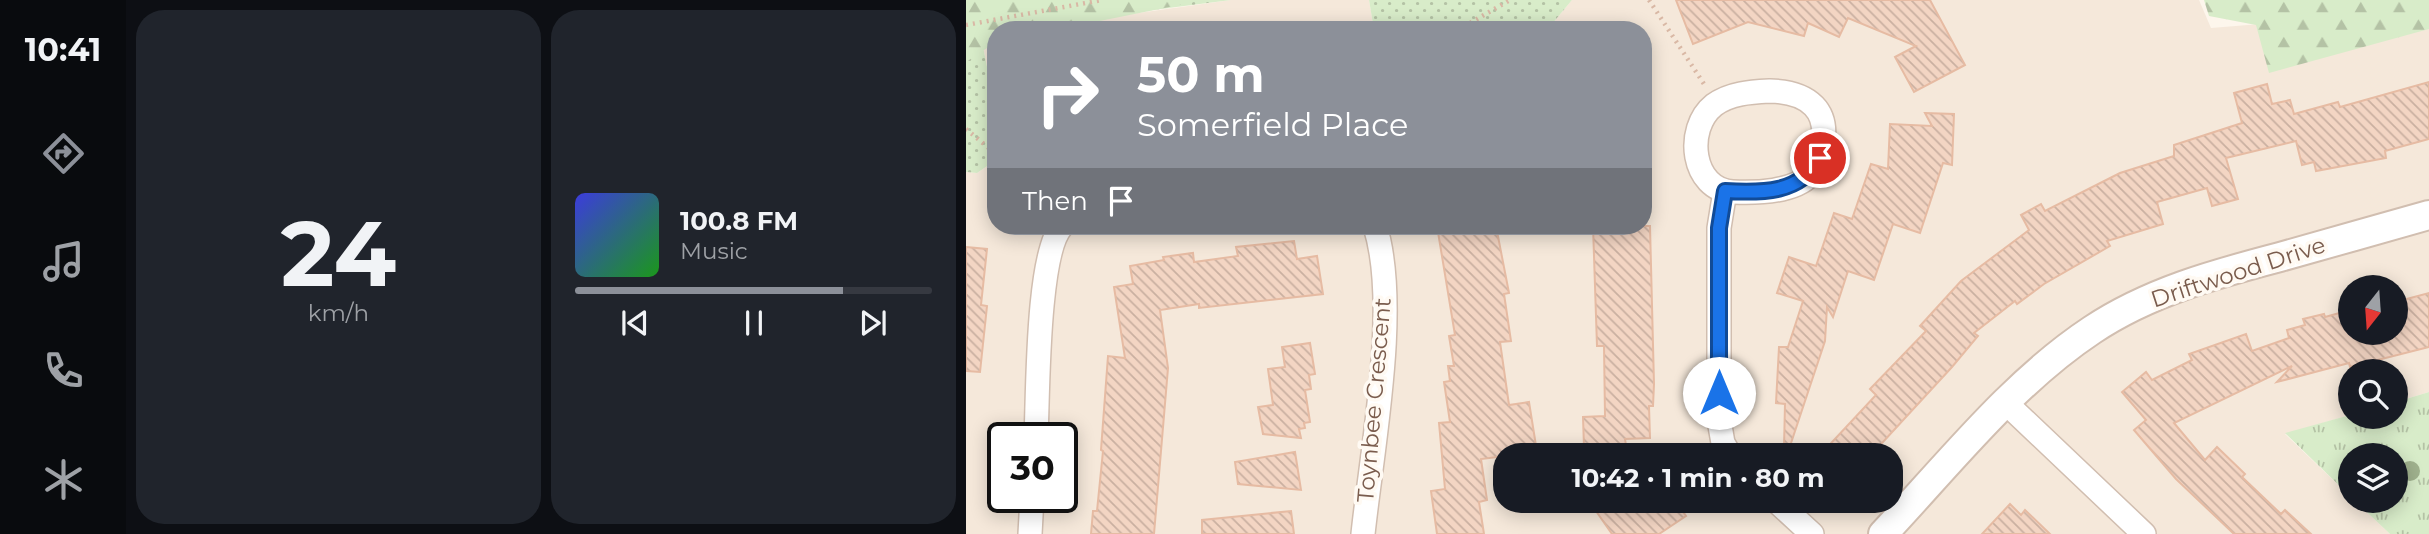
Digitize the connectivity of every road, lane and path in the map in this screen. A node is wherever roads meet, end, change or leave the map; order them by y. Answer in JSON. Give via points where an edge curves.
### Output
{"nodes":[{"id":1,"x":1102,"y":0,"type":"edge"},
{"id":2,"x":1510,"y":0,"type":"edge"},
{"id":3,"x":1649,"y":0,"type":"edge"},
{"id":4,"x":987,"y":21,"type":"edge"},
{"id":5,"x":988,"y":21,"type":"edge"},
{"id":6,"x":1474,"y":21,"type":"edge"},
{"id":7,"x":966,"y":25,"type":"edge"},
{"id":8,"x":1705,"y":86,"type":"dead end"},
{"id":9,"x":966,"y":129,"type":"edge"},
{"id":10,"x":987,"y":146,"type":"edge"},
{"id":11,"x":1725,"y":191,"type":"junction"},
{"id":12,"x":2429,"y":215,"type":"edge"},
{"id":13,"x":1055,"y":235,"type":"edge"},
{"id":14,"x":1377,"y":235,"type":"edge"},
{"id":15,"x":2006,"y":403,"type":"junction"},
{"id":16,"x":1037,"y":422,"type":"edge"},
{"id":17,"x":1723,"y":443,"type":"edge"},
{"id":18,"x":1031,"y":513,"type":"edge"},
{"id":19,"x":1789,"y":513,"type":"edge"},
{"id":20,"x":1030,"y":534,"type":"edge"},
{"id":21,"x":1363,"y":534,"type":"edge"},
{"id":22,"x":1812,"y":534,"type":"edge"},
{"id":23,"x":1882,"y":534,"type":"edge"},
{"id":24,"x":2144,"y":534,"type":"edge"}],
"edges":[{"from":1,"to":5,"type":"path"},
{"from":2,"to":6,"type":"path"},
{"from":3,"to":8,"type":"path"},
{"from":4,"to":7,"type":"path"},
{"from":9,"to":10,"type":"path"},
{"from":11,"to":11,"type":"street","via":[[1794,185],[1810,175],[1824,139],[1818,110],[1807,99],[1780,91],[1729,97],[1713,106],[1694,137],[1696,158],[1709,179]]},
{"from":11,"to":17,"type":"street","via":[[1719,228],[1719,420]]},
{"from":12,"to":15,"type":"street","name":"Driftwood Drive","via":[[2161,293],[2091,330]]},
{"from":13,"to":16,"type":"street","via":[[1046,264]]},
{"from":14,"to":21,"type":"street","name":"Toynbee Crescent","via":[[1384,274],[1383,343]]},
{"from":15,"to":23,"type":"street","name":"Driftwood Drive"},
{"from":15,"to":24,"type":"street"},
{"from":18,"to":20,"type":"street"},
{"from":19,"to":22,"type":"street"}]}
